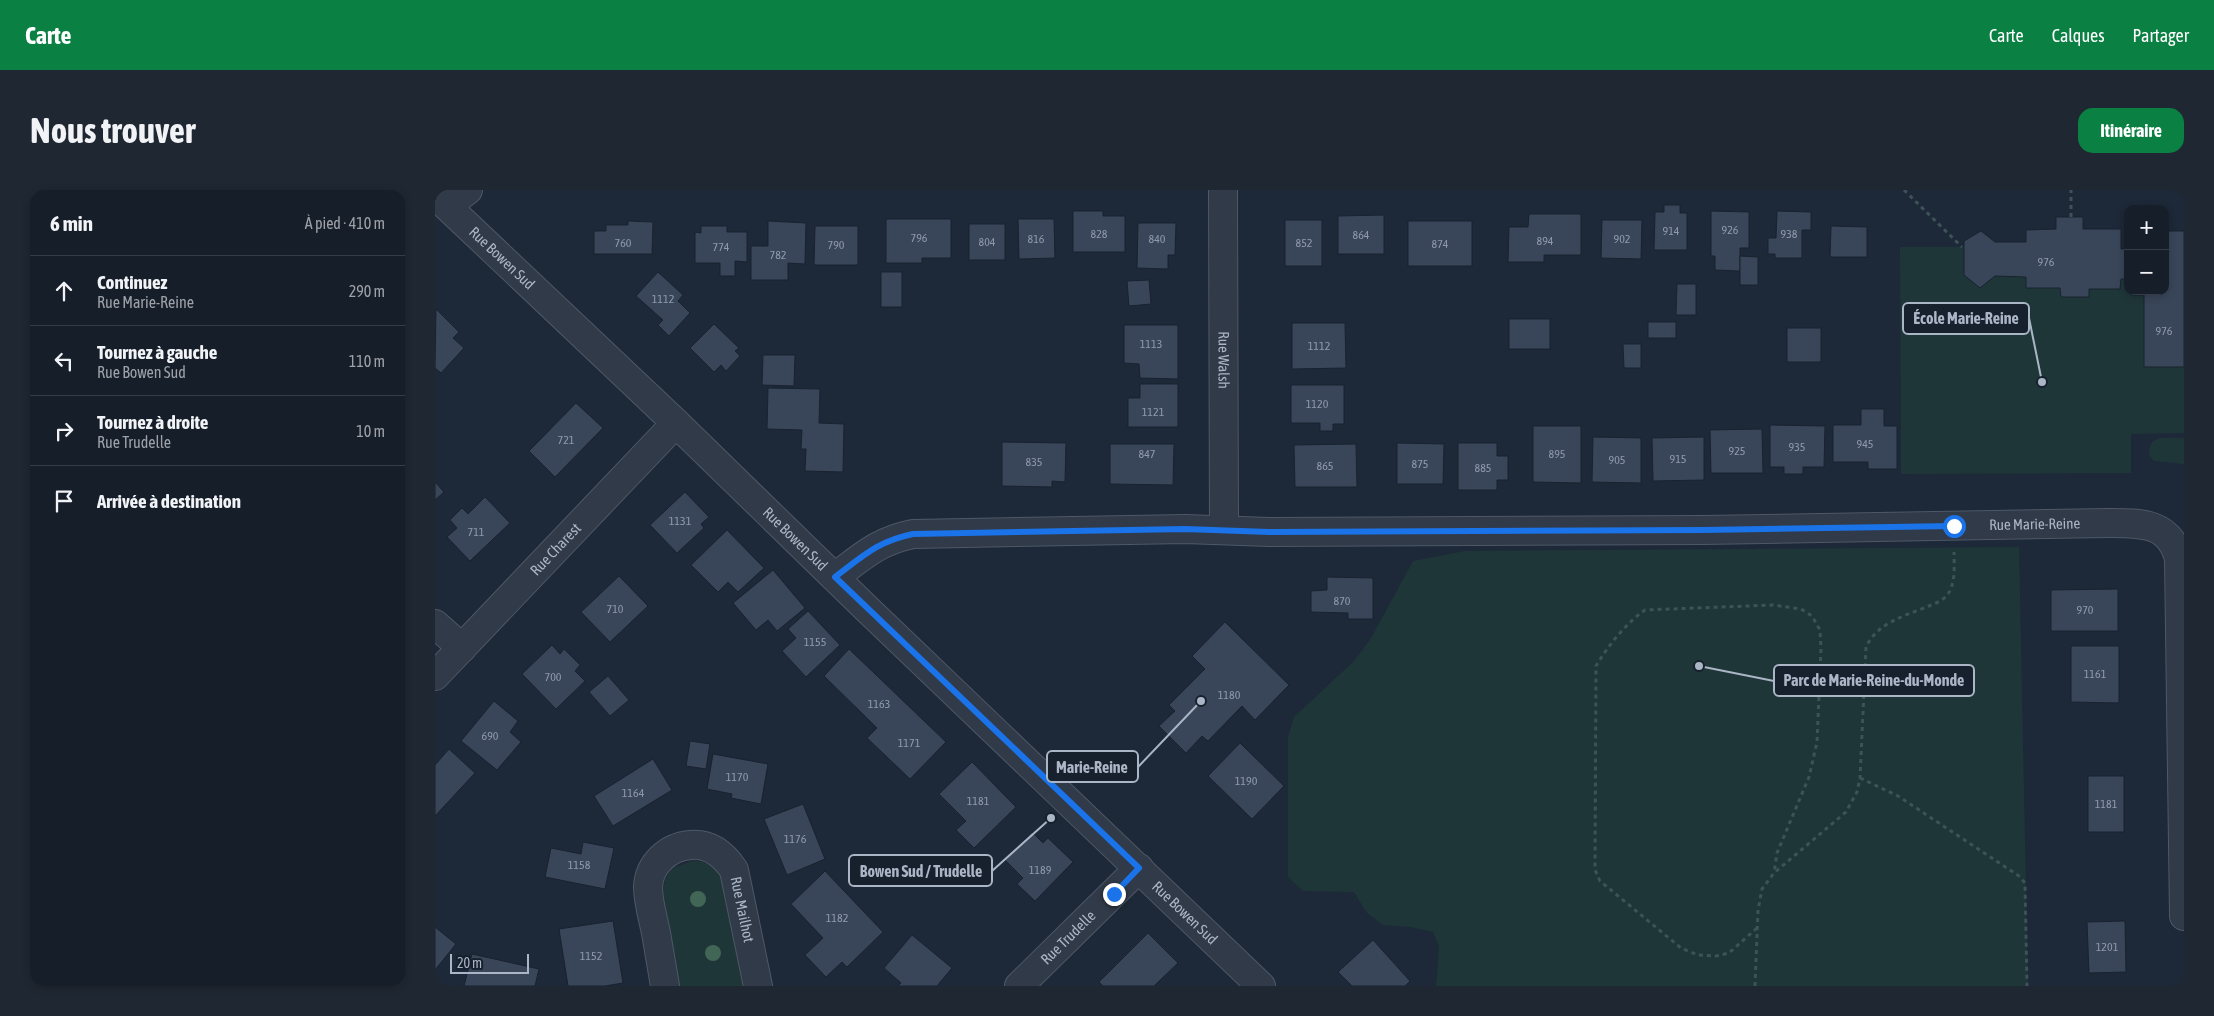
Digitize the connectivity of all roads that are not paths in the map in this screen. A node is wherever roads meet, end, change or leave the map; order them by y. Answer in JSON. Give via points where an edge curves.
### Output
{"nodes":[{"id":1,"x":468,"y":190,"type":"edge"},
{"id":2,"x":1223,"y":190,"type":"edge"},
{"id":3,"x":441,"y":201,"type":"edge"},
{"id":4,"x":676,"y":423,"type":"junction"},
{"id":5,"x":1223,"y":530,"type":"junction"},
{"id":6,"x":835,"y":577,"type":"junction"},
{"id":7,"x":435,"y":624,"type":"edge"},
{"id":8,"x":463,"y":648,"type":"junction"},
{"id":9,"x":435,"y":676,"type":"edge"},
{"id":10,"x":1139,"y":868,"type":"junction"},
{"id":11,"x":2184,"y":916,"type":"edge"},
{"id":12,"x":665,"y":986,"type":"edge"},
{"id":13,"x":759,"y":986,"type":"edge"},
{"id":14,"x":1019,"y":986,"type":"edge"},
{"id":15,"x":1261,"y":986,"type":"edge"}],
"edges":[{"from":1,"to":3,"type":"street"},
{"from":2,"to":5,"type":"street","name":"Rue Walsh"},
{"from":3,"to":4,"type":"street","name":"Rue Bowen Sud"},
{"from":4,"to":6,"type":"street","name":"Rue Bowen Sud"},
{"from":4,"to":8,"type":"street","name":"Rue Charest"},
{"from":5,"to":6,"type":"street","name":"Rue Marie-Reine","via":[[913,534],[877,545]]},
{"from":5,"to":11,"type":"street","name":"Rue Marie-Reine","via":[[1683,530],[2131,523],[2153,526],[2176,545],[2181,580]]},
{"from":6,"to":10,"type":"street","name":"Rue Bowen Sud"},
{"from":7,"to":8,"type":"street"},
{"from":8,"to":9,"type":"street","name":"Rue Charest"},
{"from":10,"to":14,"type":"street","name":"Rue Trudelle"},
{"from":10,"to":15,"type":"street","name":"Rue Bowen Sud"},
{"from":12,"to":13,"type":"street","name":"Rue Mailhot","via":[[649,899],[650,877],[661,858],[670,851],[693,844],[717,851],[734,870]]}]}
